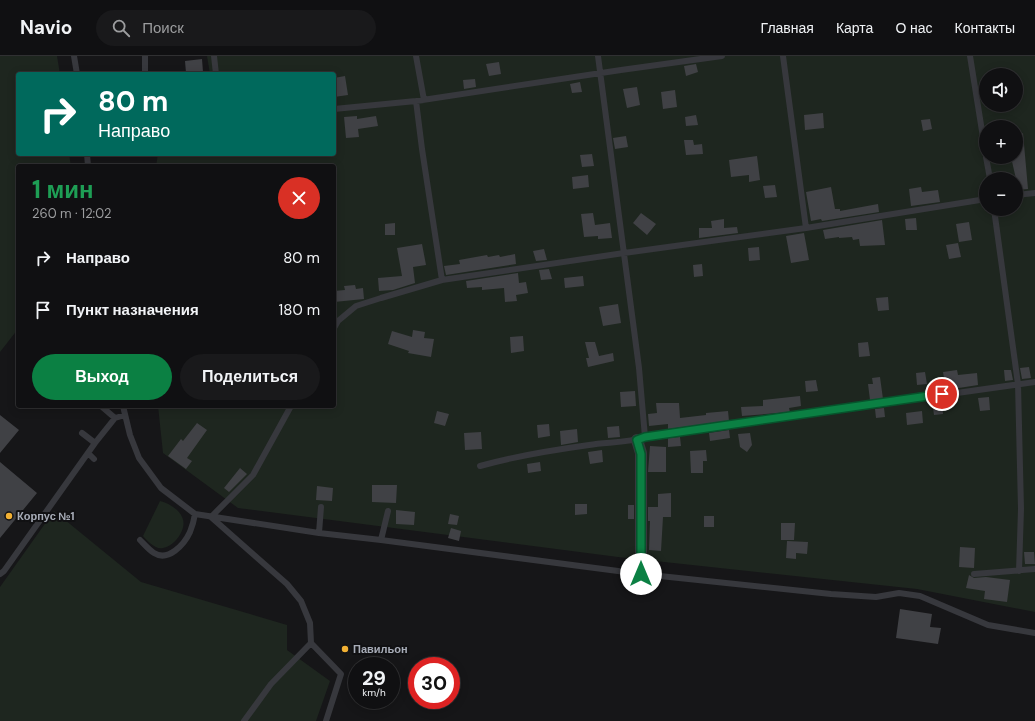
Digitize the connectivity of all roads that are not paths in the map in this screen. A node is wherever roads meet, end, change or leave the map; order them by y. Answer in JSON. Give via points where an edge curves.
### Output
{"nodes":[{"id":1,"x":74,"y":56,"type":"edge"},
{"id":2,"x":145,"y":56,"type":"edge"},
{"id":3,"x":214,"y":56,"type":"edge"},
{"id":4,"x":416,"y":56,"type":"edge"},
{"id":5,"x":598,"y":56,"type":"edge"},
{"id":6,"x":722,"y":56,"type":"edge"},
{"id":7,"x":783,"y":56,"type":"edge"},
{"id":8,"x":970,"y":56,"type":"edge"},
{"id":9,"x":77,"y":72,"type":"edge"},
{"id":10,"x":145,"y":72,"type":"edge"},
{"id":11,"x":216,"y":72,"type":"edge"},
{"id":12,"x":601,"y":73,"type":"junction"},
{"id":13,"x":424,"y":100,"type":"junction"},
{"id":14,"x":416,"y":101,"type":"junction"},
{"id":15,"x":336,"y":109,"type":"edge"},
{"id":16,"x":980,"y":120,"type":"edge"},
{"id":17,"x":1035,"y":193,"type":"edge"},
{"id":18,"x":1023,"y":194,"type":"edge"},
{"id":19,"x":979,"y":200,"type":"edge"},
{"id":20,"x":995,"y":216,"type":"edge"},
{"id":21,"x":806,"y":228,"type":"junction"},
{"id":22,"x":624,"y":253,"type":"junction"},
{"id":23,"x":442,"y":280,"type":"junction"},
{"id":24,"x":336,"y":324,"type":"edge"},
{"id":25,"x":1035,"y":382,"type":"edge"},
{"id":26,"x":1018,"y":384,"type":"junction"},
{"id":27,"x":103,"y":408,"type":"edge"},
{"id":28,"x":123,"y":408,"type":"edge"},
{"id":29,"x":290,"y":408,"type":"edge"},
{"id":30,"x":125,"y":415,"type":"junction"},
{"id":31,"x":115,"y":418,"type":"junction"},
{"id":32,"x":82,"y":433,"type":"dead end"},
{"id":33,"x":641,"y":438,"type":"junction"},
{"id":34,"x":95,"y":443,"type":"junction"},
{"id":35,"x":88,"y":453,"type":"junction"},
{"id":36,"x":94,"y":459,"type":"dead end"},
{"id":37,"x":480,"y":466,"type":"dead end"},
{"id":38,"x":321,"y":507,"type":"dead end"},
{"id":39,"x":388,"y":511,"type":"dead end"},
{"id":40,"x":196,"y":514,"type":"junction"},
{"id":41,"x":211,"y":517,"type":"junction"},
{"id":42,"x":190,"y":533,"type":"junction"},
{"id":43,"x":319,"y":533,"type":"junction"},
{"id":44,"x":194,"y":539,"type":"dead end"},
{"id":45,"x":140,"y":540,"type":"dead end"},
{"id":46,"x":381,"y":540,"type":"junction"},
{"id":47,"x":1035,"y":569,"type":"edge"},
{"id":48,"x":1019,"y":571,"type":"junction"},
{"id":49,"x":0,"y":574,"type":"edge"},
{"id":50,"x":641,"y":574,"type":"junction"},
{"id":51,"x":974,"y":574,"type":"dead end"},
{"id":52,"x":1035,"y":633,"type":"edge"},
{"id":53,"x":311,"y":644,"type":"junction"},
{"id":54,"x":244,"y":721,"type":"edge"},
{"id":55,"x":326,"y":721,"type":"edge"}],
"edges":[{"from":1,"to":9,"type":"lane"},
{"from":2,"to":10,"type":"lane"},
{"from":3,"to":11,"type":"lane"},
{"from":4,"to":13,"type":"lane"},
{"from":5,"to":12,"type":"lane"},
{"from":6,"to":12,"type":"lane"},
{"from":7,"to":21,"type":"lane"},
{"from":8,"to":16,"type":"lane"},
{"from":12,"to":13,"type":"lane"},
{"from":12,"to":22,"type":"lane"},
{"from":13,"to":14,"type":"lane"},
{"from":14,"to":15,"type":"lane"},
{"from":14,"to":23,"type":"lane"},
{"from":17,"to":18,"type":"lane"},
{"from":19,"to":21,"type":"lane"},
{"from":20,"to":26,"type":"lane"},
{"from":21,"to":22,"type":"lane"},
{"from":22,"to":23,"type":"lane"},
{"from":22,"to":33,"type":"lane","via":[[639,368]]},
{"from":23,"to":24,"type":"lane","via":[[356,306]]},
{"from":25,"to":26,"type":"lane"},
{"from":26,"to":33,"type":"lane"},
{"from":26,"to":48,"type":"lane"},
{"from":27,"to":31,"type":"lane"},
{"from":28,"to":30,"type":"lane"},
{"from":29,"to":41,"type":"lane","via":[[253,475]]},
{"from":30,"to":31,"type":"lane"},
{"from":30,"to":40,"type":"lane","via":[[139,458],[161,488]]},
{"from":31,"to":34,"type":"lane"},
{"from":32,"to":34,"type":"lane"},
{"from":33,"to":37,"type":"lane","via":[[553,451]]},
{"from":33,"to":50,"type":"street"},
{"from":34,"to":35,"type":"lane"},
{"from":35,"to":36,"type":"lane"},
{"from":35,"to":49,"type":"lane"},
{"from":38,"to":43,"type":"lane"},
{"from":39,"to":46,"type":"lane"},
{"from":40,"to":41,"type":"lane"},
{"from":40,"to":42,"type":"lane"},
{"from":41,"to":43,"type":"lane"},
{"from":41,"to":53,"type":"lane","via":[[288,584],[301,600],[310,623]]},
{"from":42,"to":44,"type":"lane"},
{"from":42,"to":45,"type":"lane","via":[[172,553],[164,556],[154,554]]},
{"from":43,"to":46,"type":"lane"},
{"from":46,"to":50,"type":"lane"},
{"from":47,"to":48,"type":"lane"},
{"from":48,"to":51,"type":"lane"},
{"from":50,"to":52,"type":"lane","via":[[831,594],[920,596],[988,625]]},
{"from":53,"to":54,"type":"lane","via":[[271,684]]},
{"from":53,"to":55,"type":"lane","via":[[341,674]]}]}
